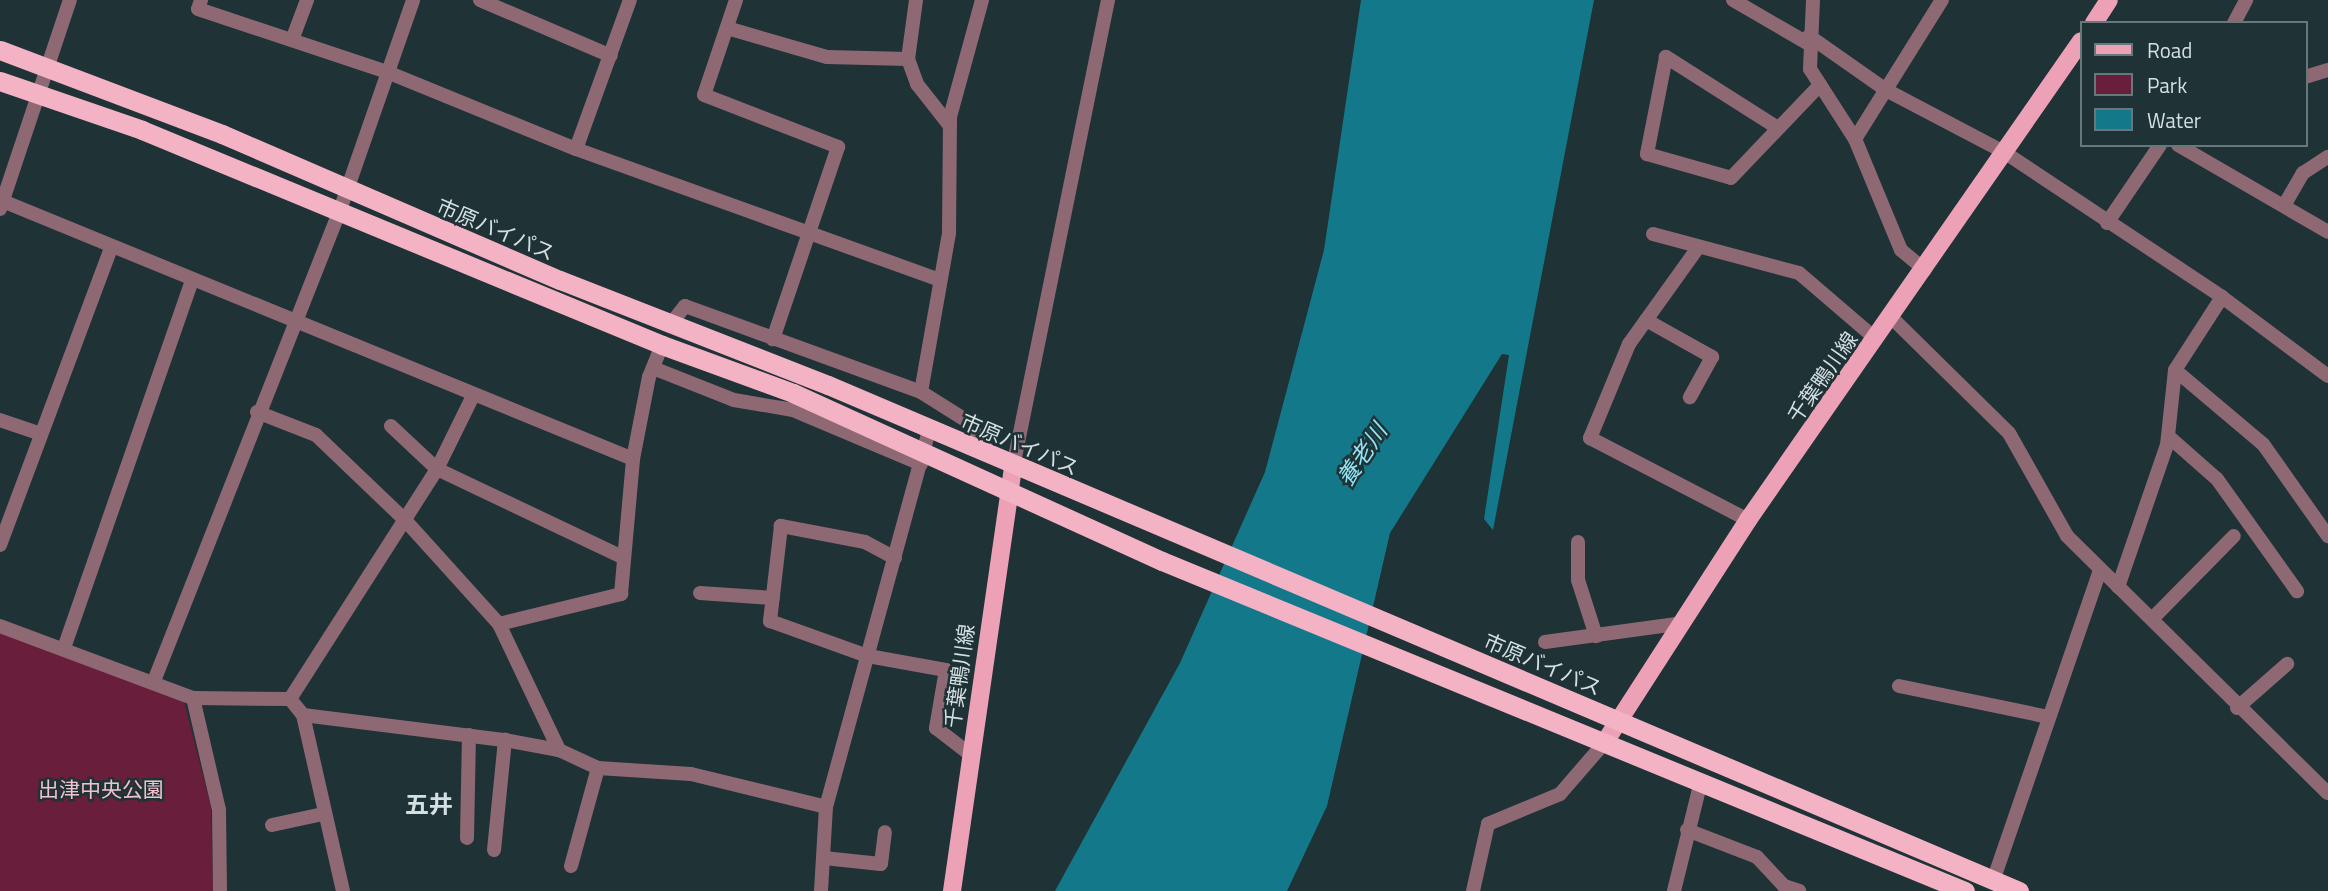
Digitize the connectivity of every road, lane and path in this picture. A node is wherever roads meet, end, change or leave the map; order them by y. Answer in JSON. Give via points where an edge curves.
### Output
{"nodes":[{"id":1,"x":70,"y":0,"type":"edge"},
{"id":2,"x":201,"y":0,"type":"edge"},
{"id":3,"x":307,"y":0,"type":"edge"},
{"id":4,"x":413,"y":0,"type":"edge"},
{"id":5,"x":480,"y":0,"type":"edge"},
{"id":6,"x":630,"y":0,"type":"edge"},
{"id":7,"x":736,"y":0,"type":"edge"},
{"id":8,"x":916,"y":0,"type":"edge"},
{"id":9,"x":982,"y":0,"type":"edge"},
{"id":10,"x":1108,"y":0,"type":"edge"},
{"id":11,"x":1733,"y":0,"type":"edge"},
{"id":12,"x":1813,"y":0,"type":"edge"},
{"id":13,"x":1942,"y":0,"type":"edge"},
{"id":14,"x":2109,"y":0,"type":"edge"},
{"id":15,"x":2246,"y":0,"type":"edge"},
{"id":16,"x":518,"y":7,"type":"edge"},
{"id":17,"x":2095,"y":21,"type":"edge"},
{"id":18,"x":2235,"y":21,"type":"edge"},
{"id":19,"x":727,"y":28,"type":"junction"},
{"id":20,"x":292,"y":40,"type":"junction"},
{"id":21,"x":1809,"y":40,"type":"junction"},
{"id":22,"x":2080,"y":42,"type":"edge"},
{"id":23,"x":0,"y":50,"type":"edge"},
{"id":24,"x":611,"y":56,"type":"junction"},
{"id":25,"x":908,"y":58,"type":"junction"},
{"id":26,"x":46,"y":67,"type":"junction"},
{"id":27,"x":2328,"y":70,"type":"edge"},
{"id":28,"x":387,"y":72,"type":"junction"},
{"id":29,"x":2307,"y":76,"type":"edge"},
{"id":30,"x":0,"y":81,"type":"edge"},
{"id":31,"x":1820,"y":85,"type":"junction"},
{"id":32,"x":1886,"y":90,"type":"junction"},
{"id":33,"x":37,"y":94,"type":"junction"},
{"id":34,"x":950,"y":126,"type":"junction"},
{"id":35,"x":1778,"y":128,"type":"junction"},
{"id":36,"x":1855,"y":139,"type":"junction"},
{"id":37,"x":2159,"y":147,"type":"edge"},
{"id":38,"x":2182,"y":147,"type":"edge"},
{"id":39,"x":576,"y":149,"type":"junction"},
{"id":40,"x":2004,"y":152,"type":"junction"},
{"id":41,"x":2328,"y":157,"type":"edge"},
{"id":42,"x":346,"y":190,"type":"junction"},
{"id":43,"x":1,"y":204,"type":"edge"},
{"id":44,"x":2285,"y":204,"type":"junction"},
{"id":45,"x":340,"y":210,"type":"junction"},
{"id":46,"x":2107,"y":223,"type":"junction"},
{"id":47,"x":2328,"y":232,"type":"edge"},
{"id":48,"x":1653,"y":234,"type":"dead end"},
{"id":49,"x":812,"y":237,"type":"junction"},
{"id":50,"x":112,"y":246,"type":"junction"},
{"id":51,"x":1697,"y":249,"type":"junction"},
{"id":52,"x":1925,"y":270,"type":"junction"},
{"id":53,"x":939,"y":280,"type":"junction"},
{"id":54,"x":191,"y":283,"type":"junction"},
{"id":55,"x":2222,"y":297,"type":"junction"},
{"id":56,"x":1891,"y":317,"type":"junction"},
{"id":57,"x":1646,"y":320,"type":"junction"},
{"id":58,"x":292,"y":321,"type":"junction"},
{"id":59,"x":670,"y":325,"type":"junction"},
{"id":60,"x":1876,"y":339,"type":"junction"},
{"id":61,"x":773,"y":340,"type":"junction"},
{"id":62,"x":662,"y":345,"type":"junction"},
{"id":63,"x":653,"y":368,"type":"junction"},
{"id":64,"x":2175,"y":370,"type":"junction"},
{"id":65,"x":2328,"y":376,"type":"edge"},
{"id":66,"x":921,"y":392,"type":"junction"},
{"id":67,"x":1689,"y":397,"type":"dead end"},
{"id":68,"x":472,"y":398,"type":"junction"},
{"id":69,"x":257,"y":412,"type":"junction"},
{"id":70,"x":0,"y":420,"type":"edge"},
{"id":71,"x":391,"y":426,"type":"dead end"},
{"id":72,"x":38,"y":433,"type":"junction"},
{"id":73,"x":2168,"y":436,"type":"junction"},
{"id":74,"x":925,"y":448,"type":"junction"},
{"id":75,"x":991,"y":457,"type":"junction"},
{"id":76,"x":633,"y":459,"type":"junction"},
{"id":77,"x":1013,"y":467,"type":"junction"},
{"id":78,"x":437,"y":469,"type":"junction"},
{"id":79,"x":1007,"y":490,"type":"junction"},
{"id":80,"x":405,"y":520,"type":"junction"},
{"id":81,"x":1748,"y":520,"type":"junction"},
{"id":82,"x":2234,"y":536,"type":"dead end"},
{"id":83,"x":2328,"y":536,"type":"edge"},
{"id":84,"x":1578,"y":542,"type":"dead end"},
{"id":85,"x":0,"y":545,"type":"edge"},
{"id":86,"x":620,"y":556,"type":"junction"},
{"id":87,"x":895,"y":558,"type":"junction"},
{"id":88,"x":2100,"y":571,"type":"junction"},
{"id":89,"x":2118,"y":587,"type":"junction"},
{"id":90,"x":2297,"y":591,"type":"dead end"},
{"id":91,"x":700,"y":593,"type":"dead end"},
{"id":92,"x":773,"y":598,"type":"junction"},
{"id":93,"x":2153,"y":618,"type":"junction"},
{"id":94,"x":1684,"y":623,"type":"junction"},
{"id":95,"x":499,"y":624,"type":"junction"},
{"id":96,"x":0,"y":626,"type":"edge"},
{"id":97,"x":1596,"y":636,"type":"junction"},
{"id":98,"x":1545,"y":642,"type":"dead end"},
{"id":99,"x":64,"y":648,"type":"junction"},
{"id":100,"x":868,"y":656,"type":"junction"},
{"id":101,"x":2287,"y":664,"type":"dead end"},
{"id":102,"x":154,"y":681,"type":"junction"},
{"id":103,"x":1899,"y":686,"type":"dead end"},
{"id":104,"x":192,"y":698,"type":"junction"},
{"id":105,"x":290,"y":699,"type":"junction"},
{"id":106,"x":2237,"y":708,"type":"junction"},
{"id":107,"x":303,"y":715,"type":"junction"},
{"id":108,"x":2049,"y":716,"type":"junction"},
{"id":109,"x":1619,"y":720,"type":"junction"},
{"id":110,"x":469,"y":735,"type":"junction"},
{"id":111,"x":505,"y":740,"type":"junction"},
{"id":112,"x":1605,"y":742,"type":"junction"},
{"id":113,"x":559,"y":750,"type":"junction"},
{"id":114,"x":971,"y":755,"type":"junction"},
{"id":115,"x":598,"y":768,"type":"junction"},
{"id":116,"x":1700,"y":781,"type":"junction"},
{"id":117,"x":2328,"y":793,"type":"edge"},
{"id":118,"x":826,"y":807,"type":"junction"},
{"id":119,"x":323,"y":814,"type":"junction"},
{"id":120,"x":272,"y":825,"type":"dead end"},
{"id":121,"x":1687,"y":830,"type":"junction"},
{"id":122,"x":885,"y":832,"type":"dead end"},
{"id":123,"x":467,"y":838,"type":"dead end"},
{"id":124,"x":494,"y":850,"type":"dead end"},
{"id":125,"x":824,"y":858,"type":"junction"},
{"id":126,"x":570,"y":866,"type":"dead end"},
{"id":127,"x":1993,"y":881,"type":"junction"},
{"id":128,"x":1783,"y":888,"type":"edge"},
{"id":129,"x":220,"y":891,"type":"edge"},
{"id":130,"x":343,"y":891,"type":"edge"},
{"id":131,"x":821,"y":891,"type":"edge"},
{"id":132,"x":952,"y":891,"type":"edge"},
{"id":133,"x":1473,"y":891,"type":"edge"},
{"id":134,"x":1674,"y":891,"type":"edge"},
{"id":135,"x":1799,"y":891,"type":"edge"},
{"id":136,"x":1965,"y":891,"type":"edge"},
{"id":137,"x":2019,"y":891,"type":"edge"}],
"edges":[{"from":1,"to":26,"type":"street"},
{"from":2,"to":20,"type":"street","via":[[198,9]]},
{"from":3,"to":20,"type":"street"},
{"from":4,"to":28,"type":"street"},
{"from":5,"to":16,"type":"street"},
{"from":6,"to":24,"type":"street"},
{"from":7,"to":19,"type":"street"},
{"from":8,"to":25,"type":"street"},
{"from":9,"to":34,"type":"street"},
{"from":10,"to":77,"type":"street"},
{"from":11,"to":21,"type":"street"},
{"from":12,"to":21,"type":"street"},
{"from":13,"to":32,"type":"street"},
{"from":14,"to":17,"type":"main road"},
{"from":15,"to":18,"type":"street"},
{"from":16,"to":24,"type":"street"},
{"from":19,"to":25,"type":"street","via":[[827,57]]},
{"from":19,"to":49,"type":"street","via":[[704,95],[838,147]]},
{"from":20,"to":28,"type":"street"},
{"from":21,"to":31,"type":"street","via":[[1810,69]]},
{"from":21,"to":32,"type":"street"},
{"from":22,"to":40,"type":"main road","name":"千葉鴨川線"},
{"from":23,"to":26,"type":"highway","name":"市原バイパス"},
{"from":24,"to":39,"type":"street"},
{"from":25,"to":34,"type":"street","via":[[917,85]]},
{"from":26,"to":33,"type":"street"},
{"from":26,"to":42,"type":"highway","name":"市原バイパス","via":[[222,134]]},
{"from":27,"to":29,"type":"street"},
{"from":28,"to":39,"type":"street"},
{"from":28,"to":42,"type":"street"},
{"from":30,"to":33,"type":"highway","name":"市原バイパス"},
{"from":31,"to":35,"type":"street"},
{"from":31,"to":36,"type":"street"},
{"from":32,"to":36,"type":"street"},
{"from":32,"to":40,"type":"street"},
{"from":33,"to":43,"type":"street"},
{"from":33,"to":45,"type":"highway","name":"市原バイパス"},
{"from":34,"to":53,"type":"street","via":[[949,233]]},
{"from":35,"to":35,"type":"street","via":[[1731,178],[1647,154],[1666,57]]},
{"from":36,"to":52,"type":"street","via":[[1900,250]]},
{"from":37,"to":46,"type":"street"},
{"from":38,"to":44,"type":"street"},
{"from":39,"to":49,"type":"street"},
{"from":40,"to":46,"type":"street"},
{"from":40,"to":52,"type":"main road","name":"千葉鴨川線"},
{"from":41,"to":44,"type":"street","via":[[2303,173]]},
{"from":42,"to":45,"type":"street"},
{"from":42,"to":59,"type":"highway","name":"市原バイパス"},
{"from":43,"to":50,"type":"street"},
{"from":44,"to":47,"type":"street"},
{"from":45,"to":58,"type":"street"},
{"from":45,"to":62,"type":"highway","name":"市原バイパス"},
{"from":46,"to":55,"type":"street"},
{"from":48,"to":51,"type":"street"},
{"from":49,"to":53,"type":"street"},
{"from":49,"to":61,"type":"street"},
{"from":50,"to":54,"type":"street"},
{"from":50,"to":72,"type":"street"},
{"from":51,"to":57,"type":"street"},
{"from":51,"to":60,"type":"street","via":[[1799,273]]},
{"from":52,"to":56,"type":"main road","name":"千葉鴨川線"},
{"from":53,"to":66,"type":"street"},
{"from":54,"to":58,"type":"street"},
{"from":54,"to":99,"type":"street"},
{"from":55,"to":64,"type":"street"},
{"from":55,"to":65,"type":"street"},
{"from":56,"to":60,"type":"main road","name":"千葉鴨川線"},
{"from":56,"to":88,"type":"street","via":[[2009,433],[2067,536]]},
{"from":57,"to":67,"type":"street","via":[[1712,357]]},
{"from":57,"to":81,"type":"street","via":[[1629,344],[1590,438]]},
{"from":58,"to":68,"type":"street"},
{"from":58,"to":69,"type":"street"},
{"from":59,"to":61,"type":"street","via":[[685,306]]},
{"from":59,"to":74,"type":"highway","name":"市原バイパス"},
{"from":60,"to":81,"type":"main road","name":"千葉鴨川線"},
{"from":61,"to":66,"type":"street"},
{"from":62,"to":63,"type":"street"},
{"from":62,"to":74,"type":"highway","name":"市原バイパス"},
{"from":63,"to":74,"type":"street","via":[[734,400],[793,410]]},
{"from":63,"to":76,"type":"street"},
{"from":64,"to":73,"type":"street"},
{"from":64,"to":83,"type":"street","via":[[2263,444]]},
{"from":66,"to":75,"type":"street","via":[[967,421]]},
{"from":68,"to":76,"type":"street"},
{"from":68,"to":78,"type":"street"},
{"from":69,"to":80,"type":"street","via":[[316,435]]},
{"from":69,"to":102,"type":"street"},
{"from":70,"to":72,"type":"street"},
{"from":71,"to":78,"type":"street"},
{"from":72,"to":85,"type":"street"},
{"from":73,"to":89,"type":"street"},
{"from":73,"to":90,"type":"street","via":[[2217,479]]},
{"from":74,"to":75,"type":"highway","name":"市原バイパス"},
{"from":74,"to":79,"type":"highway","name":"市原バイパス"},
{"from":74,"to":87,"type":"street"},
{"from":75,"to":77,"type":"highway","name":"市原バイパス"},
{"from":76,"to":86,"type":"street"},
{"from":77,"to":79,"type":"main road","name":"千葉鴨川線"},
{"from":77,"to":109,"type":"highway","name":"市原バイパス"},
{"from":78,"to":80,"type":"street"},
{"from":78,"to":86,"type":"street"},
{"from":79,"to":112,"type":"highway","name":"市原バイパス","via":[[1163,561]]},
{"from":79,"to":114,"type":"main road","name":"千葉鴨川線"},
{"from":80,"to":95,"type":"street"},
{"from":80,"to":105,"type":"street"},
{"from":81,"to":94,"type":"main road","name":"千葉鴨川線"},
{"from":82,"to":93,"type":"street"},
{"from":84,"to":97,"type":"street","via":[[1578,580]]},
{"from":86,"to":95,"type":"street","via":[[621,594]]},
{"from":87,"to":92,"type":"street","via":[[865,542],[781,526]]},
{"from":87,"to":100,"type":"street"},
{"from":88,"to":89,"type":"street"},
{"from":88,"to":108,"type":"street"},
{"from":89,"to":93,"type":"street"},
{"from":91,"to":92,"type":"street"},
{"from":92,"to":100,"type":"street","via":[[770,621]]},
{"from":93,"to":106,"type":"street"},
{"from":94,"to":97,"type":"street"},
{"from":94,"to":109,"type":"main road","name":"千葉鴨川線"},
{"from":95,"to":113,"type":"street"},
{"from":96,"to":99,"type":"street"},
{"from":97,"to":98,"type":"street"},
{"from":99,"to":102,"type":"street"},
{"from":100,"to":114,"type":"street","via":[[946,670],[936,728]]},
{"from":100,"to":118,"type":"street"},
{"from":101,"to":106,"type":"street"},
{"from":102,"to":104,"type":"street"},
{"from":103,"to":108,"type":"street"},
{"from":104,"to":105,"type":"street"},
{"from":104,"to":129,"type":"street","via":[[219,810]]},
{"from":105,"to":107,"type":"street"},
{"from":106,"to":117,"type":"street"},
{"from":107,"to":110,"type":"street"},
{"from":107,"to":119,"type":"street"},
{"from":108,"to":127,"type":"street"},
{"from":109,"to":112,"type":"main road","name":"千葉鴨川線"},
{"from":109,"to":127,"type":"highway","name":"市原バイパス"},
{"from":110,"to":111,"type":"street"},
{"from":110,"to":123,"type":"street"},
{"from":111,"to":113,"type":"street"},
{"from":111,"to":124,"type":"street"},
{"from":112,"to":116,"type":"highway","name":"市原バイパス"},
{"from":112,"to":133,"type":"street","via":[[1560,794],[1488,824]]},
{"from":113,"to":115,"type":"street"},
{"from":114,"to":132,"type":"main road","name":"千葉鴨川線"},
{"from":115,"to":118,"type":"street","via":[[691,774]]},
{"from":115,"to":126,"type":"street"},
{"from":116,"to":121,"type":"street"},
{"from":116,"to":136,"type":"highway","name":"市原バイパス"},
{"from":118,"to":125,"type":"street"},
{"from":119,"to":120,"type":"street"},
{"from":119,"to":130,"type":"street"},
{"from":121,"to":128,"type":"street","via":[[1757,857]]},
{"from":121,"to":134,"type":"street"},
{"from":122,"to":125,"type":"street","via":[[881,864]]},
{"from":125,"to":131,"type":"street"},
{"from":127,"to":137,"type":"highway","name":"市原バイパス"},
{"from":128,"to":135,"type":"street"}]}
